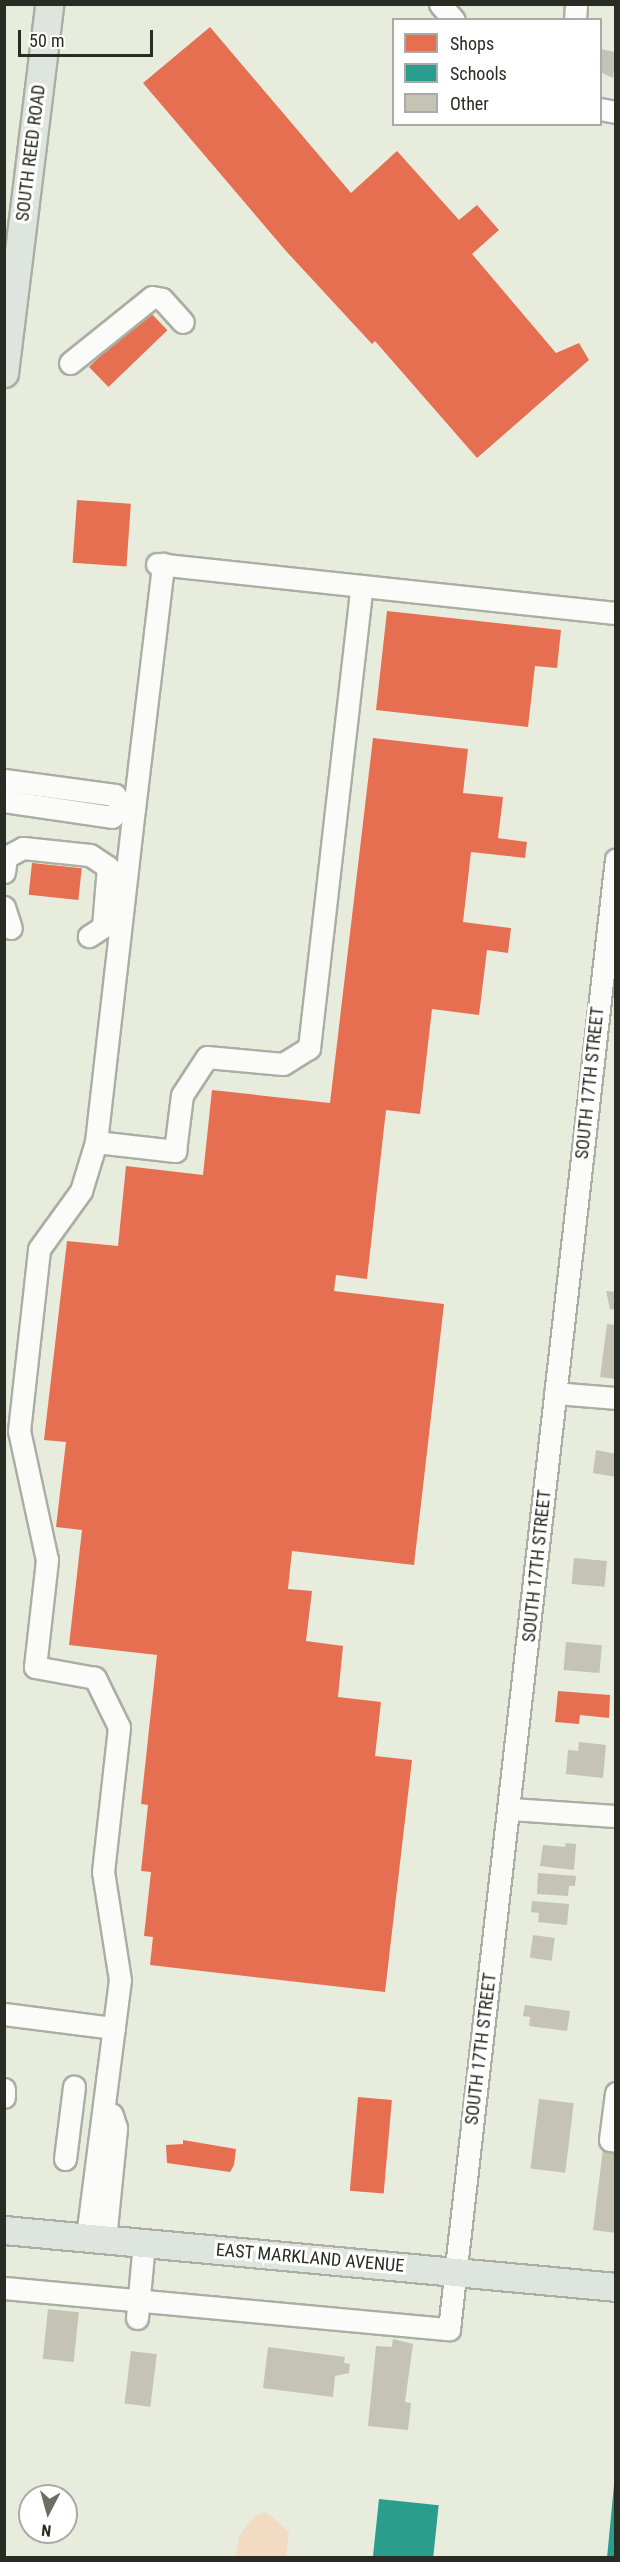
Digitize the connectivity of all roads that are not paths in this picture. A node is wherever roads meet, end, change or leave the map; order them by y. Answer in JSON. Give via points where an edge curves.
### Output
{"nodes":[{"id":1,"x":50,"y":4,"type":"edge"},
{"id":2,"x":441,"y":4,"type":"edge"},
{"id":3,"x":452,"y":18,"type":"edge"},
{"id":4,"x":183,"y":322,"type":"dead end"},
{"id":5,"x":70,"y":363,"type":"dead end"},
{"id":6,"x":4,"y":373,"type":"edge"},
{"id":7,"x":362,"y":586,"type":"junction"},
{"id":8,"x":615,"y":613,"type":"edge"},
{"id":9,"x":4,"y":780,"type":"edge"},
{"id":10,"x":4,"y":801,"type":"edge"},
{"id":11,"x":38,"y":806,"type":"junction"},
{"id":12,"x":128,"y":808,"type":"junction"},
{"id":13,"x":4,"y":816,"type":"edge"},
{"id":14,"x":615,"y":859,"type":"edge"},
{"id":15,"x":4,"y":872,"type":"edge"},
{"id":16,"x":4,"y":907,"type":"edge"},
{"id":17,"x":11,"y":928,"type":"dead end"},
{"id":18,"x":89,"y":936,"type":"dead end"},
{"id":19,"x":96,"y":1142,"type":"junction"},
{"id":20,"x":555,"y":1393,"type":"junction"},
{"id":21,"x":615,"y":1398,"type":"edge"},
{"id":22,"x":510,"y":1809,"type":"junction"},
{"id":23,"x":615,"y":1816,"type":"edge"},
{"id":24,"x":4,"y":2014,"type":"edge"},
{"id":25,"x":114,"y":2028,"type":"junction"},
{"id":26,"x":74,"y":2087,"type":"dead end"},
{"id":27,"x":4,"y":2089,"type":"edge"},
{"id":28,"x":615,"y":2093,"type":"edge"},
{"id":29,"x":4,"y":2097,"type":"edge"},
{"id":30,"x":615,"y":2141,"type":"edge"},
{"id":31,"x":64,"y":2159,"type":"dead end"},
{"id":32,"x":4,"y":2230,"type":"edge"},
{"id":33,"x":96,"y":2238,"type":"junction"},
{"id":34,"x":144,"y":2243,"type":"junction"},
{"id":35,"x":457,"y":2272,"type":"junction"},
{"id":36,"x":615,"y":2287,"type":"edge"},
{"id":37,"x":4,"y":2288,"type":"edge"},
{"id":38,"x":138,"y":2309,"type":"junction"}],
"edges":[{"from":1,"to":6,"type":"main road","name":"SOUTH REED ROAD"},
{"from":2,"to":3,"type":"street"},
{"from":4,"to":5,"type":"street","via":[[162,299],[152,297]]},
{"from":7,"to":8,"type":"street"},
{"from":7,"to":12,"type":"street","via":[[160,564]]},
{"from":7,"to":19,"type":"street","via":[[309,1048],[283,1064],[207,1057],[182,1095],[175,1151]]},
{"from":9,"to":12,"type":"street","via":[[115,795]]},
{"from":10,"to":11,"type":"street"},
{"from":11,"to":12,"type":"street","via":[[112,817]]},
{"from":11,"to":13,"type":"street"},
{"from":12,"to":19,"type":"street"},
{"from":14,"to":20,"type":"street","name":"SOUTH 17TH STREET"},
{"from":15,"to":18,"type":"street","via":[[6,857],[23,848],[90,855],[108,867],[104,927]]},
{"from":16,"to":17,"type":"street"},
{"from":19,"to":25,"type":"street","via":[[81,1191],[39,1249],[19,1431],[47,1560],[35,1668],[95,1678],[119,1727],[103,1872],[118,1957]]},
{"from":20,"to":21,"type":"street"},
{"from":20,"to":22,"type":"street","name":"SOUTH 17TH STREET"},
{"from":22,"to":23,"type":"street"},
{"from":22,"to":35,"type":"street","name":"SOUTH 17TH STREET"},
{"from":24,"to":25,"type":"street"},
{"from":25,"to":33,"type":"street","via":[[106,2094],[116,2128]]},
{"from":26,"to":31,"type":"street"},
{"from":27,"to":29,"type":"street"},
{"from":28,"to":30,"type":"street","via":[[610,2140]]},
{"from":32,"to":33,"type":"main road","name":"EAST MARKLAND AVENUE"},
{"from":33,"to":34,"type":"main road","name":"EAST MARKLAND AVENUE"},
{"from":34,"to":35,"type":"main road","name":"EAST MARKLAND AVENUE"},
{"from":34,"to":38,"type":"street"},
{"from":35,"to":36,"type":"main road","name":"EAST MARKLAND AVENUE"},
{"from":35,"to":38,"type":"street","name":"SOUTH 17TH STREET","via":[[449,2329]]},
{"from":37,"to":38,"type":"street"}]}
